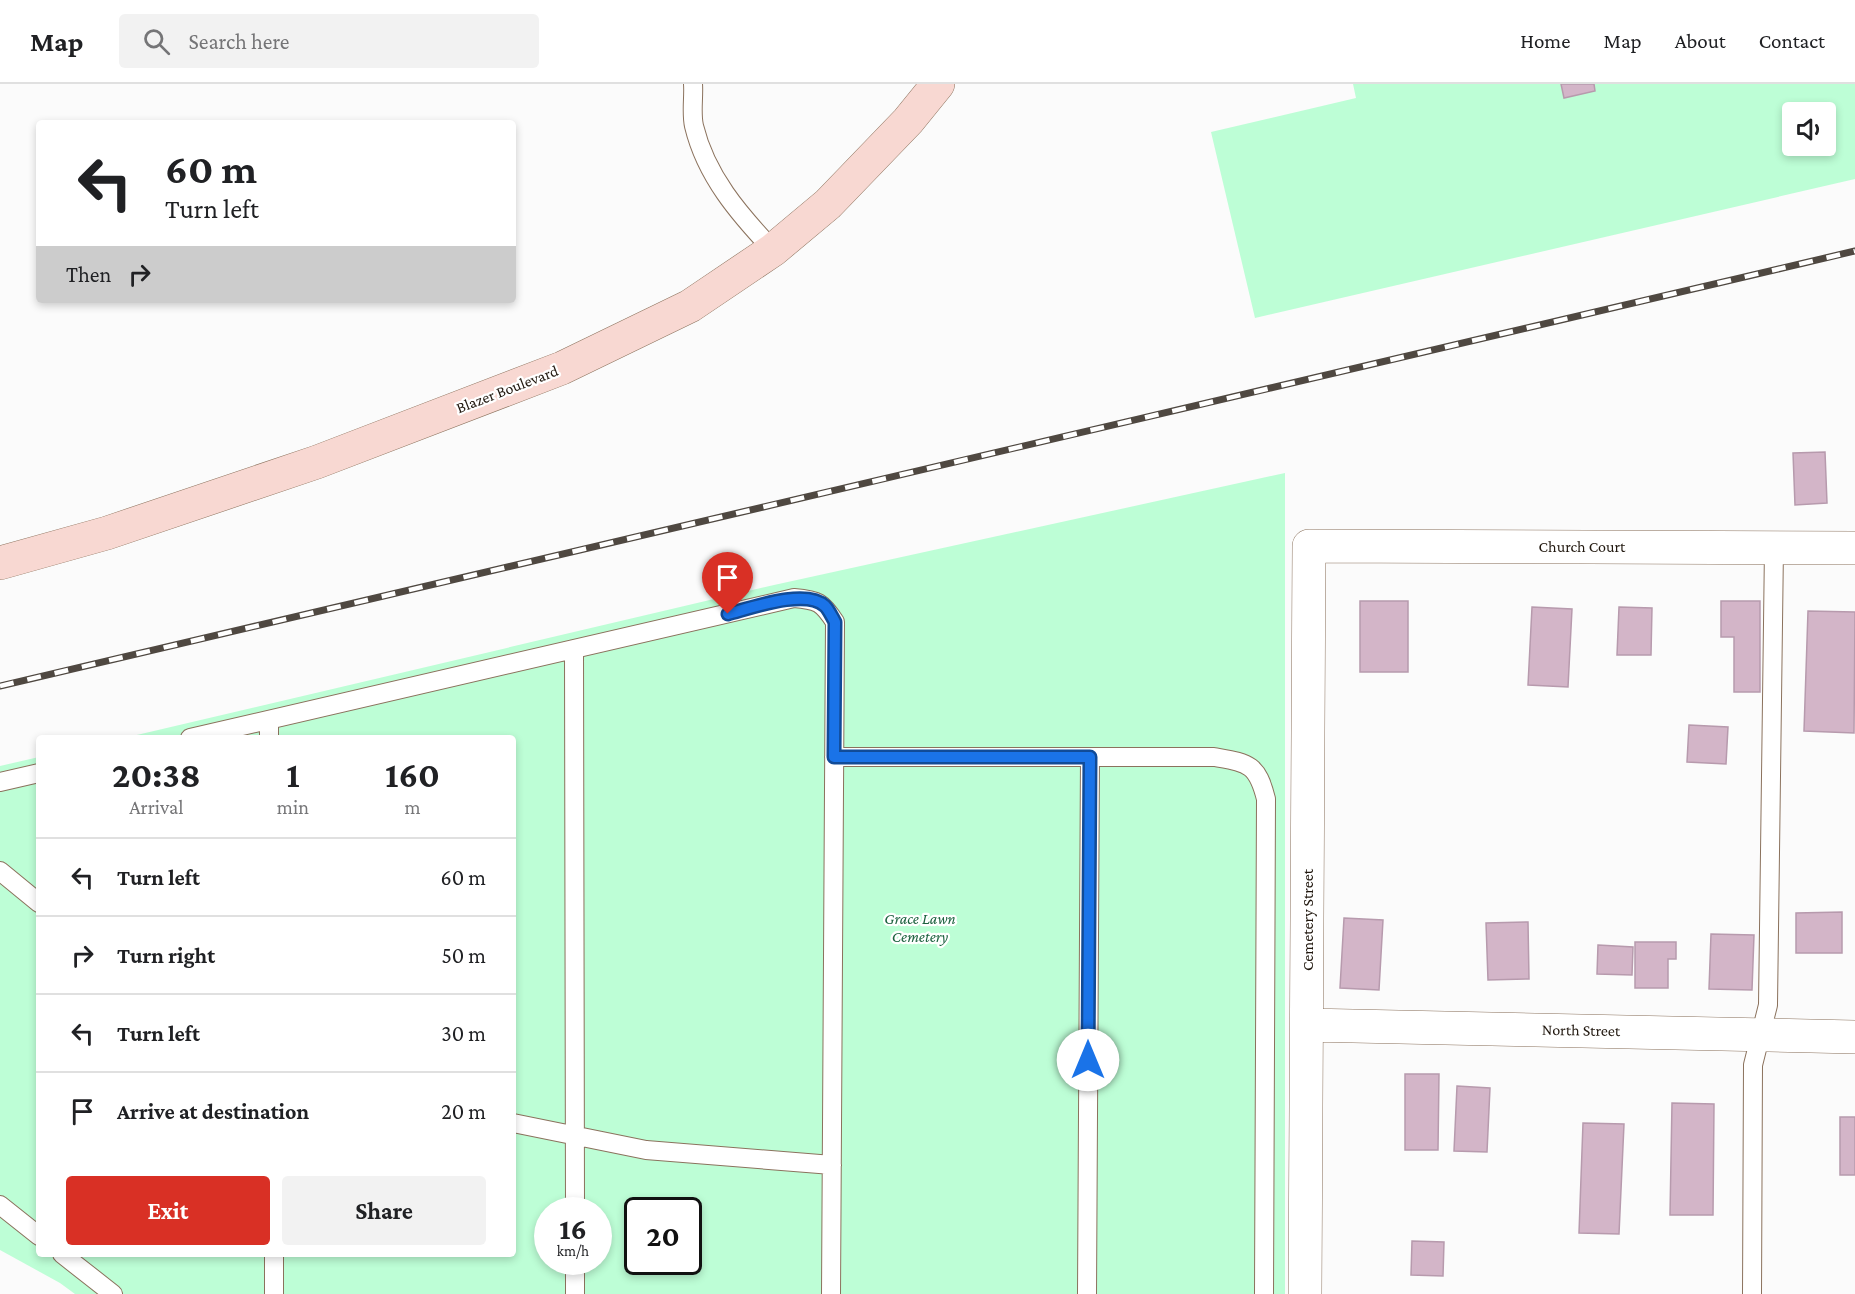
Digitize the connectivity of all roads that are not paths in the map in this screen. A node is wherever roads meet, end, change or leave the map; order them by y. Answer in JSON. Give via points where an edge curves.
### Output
{"nodes":[{"id":1,"x":693,"y":84,"type":"edge"},
{"id":2,"x":938,"y":84,"type":"edge"},
{"id":3,"x":774,"y":250,"type":"junction"},
{"id":4,"x":1309,"y":546,"type":"joint"},
{"id":5,"x":1774,"y":547,"type":"junction"},
{"id":6,"x":1855,"y":548,"type":"edge"},
{"id":7,"x":0,"y":564,"type":"edge"},
{"id":8,"x":574,"y":649,"type":"junction"},
{"id":9,"x":269,"y":729,"type":"edge"},
{"id":10,"x":216,"y":735,"type":"edge"},
{"id":11,"x":834,"y":757,"type":"junction"},
{"id":12,"x":1090,"y":757,"type":"junction"},
{"id":13,"x":36,"y":774,"type":"edge"},
{"id":14,"x":0,"y":782,"type":"edge"},
{"id":15,"x":0,"y":871,"type":"edge"},
{"id":16,"x":36,"y":901,"type":"edge"},
{"id":17,"x":1307,"y":1025,"type":"junction"},
{"id":18,"x":1760,"y":1034,"type":"junction"},
{"id":19,"x":1855,"y":1037,"type":"edge"},
{"id":20,"x":516,"y":1124,"type":"edge"},
{"id":21,"x":574,"y":1136,"type":"junction"},
{"id":22,"x":832,"y":1165,"type":"junction"},
{"id":23,"x":575,"y":1197,"type":"edge"},
{"id":24,"x":0,"y":1205,"type":"edge"},
{"id":25,"x":36,"y":1234,"type":"edge"},
{"id":26,"x":66,"y":1257,"type":"edge"},
{"id":27,"x":274,"y":1257,"type":"edge"},
{"id":28,"x":575,"y":1275,"type":"edge"},
{"id":29,"x":112,"y":1294,"type":"edge"},
{"id":30,"x":274,"y":1294,"type":"edge"},
{"id":31,"x":575,"y":1294,"type":"edge"},
{"id":32,"x":831,"y":1294,"type":"edge"},
{"id":33,"x":1087,"y":1294,"type":"edge"},
{"id":34,"x":1264,"y":1294,"type":"edge"},
{"id":35,"x":1305,"y":1294,"type":"edge"},
{"id":36,"x":1752,"y":1294,"type":"edge"}],
"edges":[{"from":1,"to":3,"type":"lane","via":[[694,124],[704,157],[744,220]]},
{"from":2,"to":3,"type":"main road","name":"Blazer Boulevard","via":[[908,122],[828,204]]},
{"from":3,"to":7,"type":"main road","name":"Blazer Boulevard","via":[[690,306],[562,368],[317,462],[107,533]]},
{"from":4,"to":5,"type":"street","name":"Church Court"},
{"from":4,"to":17,"type":"street","name":"Cemetery Street"},
{"from":5,"to":6,"type":"street","name":"Church Court"},
{"from":5,"to":18,"type":"lane","via":[[1768,1005]]},
{"from":8,"to":9,"type":"lane"},
{"from":8,"to":11,"type":"lane","via":[[795,598],[814,600],[825,606],[835,622]]},
{"from":8,"to":21,"type":"lane"},
{"from":9,"to":10,"type":"lane"},
{"from":11,"to":12,"type":"lane"},
{"from":11,"to":22,"type":"lane"},
{"from":12,"to":33,"type":"lane"},
{"from":12,"to":34,"type":"lane","via":[[1214,757],[1238,761],[1261,778],[1266,799]]},
{"from":13,"to":14,"type":"lane"},
{"from":15,"to":16,"type":"lane"},
{"from":17,"to":18,"type":"street","name":"North Street"},
{"from":17,"to":35,"type":"street","name":"Cemetery Street"},
{"from":18,"to":19,"type":"street","name":"North Street"},
{"from":18,"to":36,"type":"lane","via":[[1753,1065]]},
{"from":20,"to":21,"type":"lane"},
{"from":21,"to":22,"type":"lane","via":[[646,1150]]},
{"from":21,"to":23,"type":"lane"},
{"from":22,"to":32,"type":"lane"},
{"from":24,"to":25,"type":"lane"},
{"from":26,"to":29,"type":"lane"},
{"from":27,"to":30,"type":"lane"},
{"from":28,"to":31,"type":"lane"}]}
